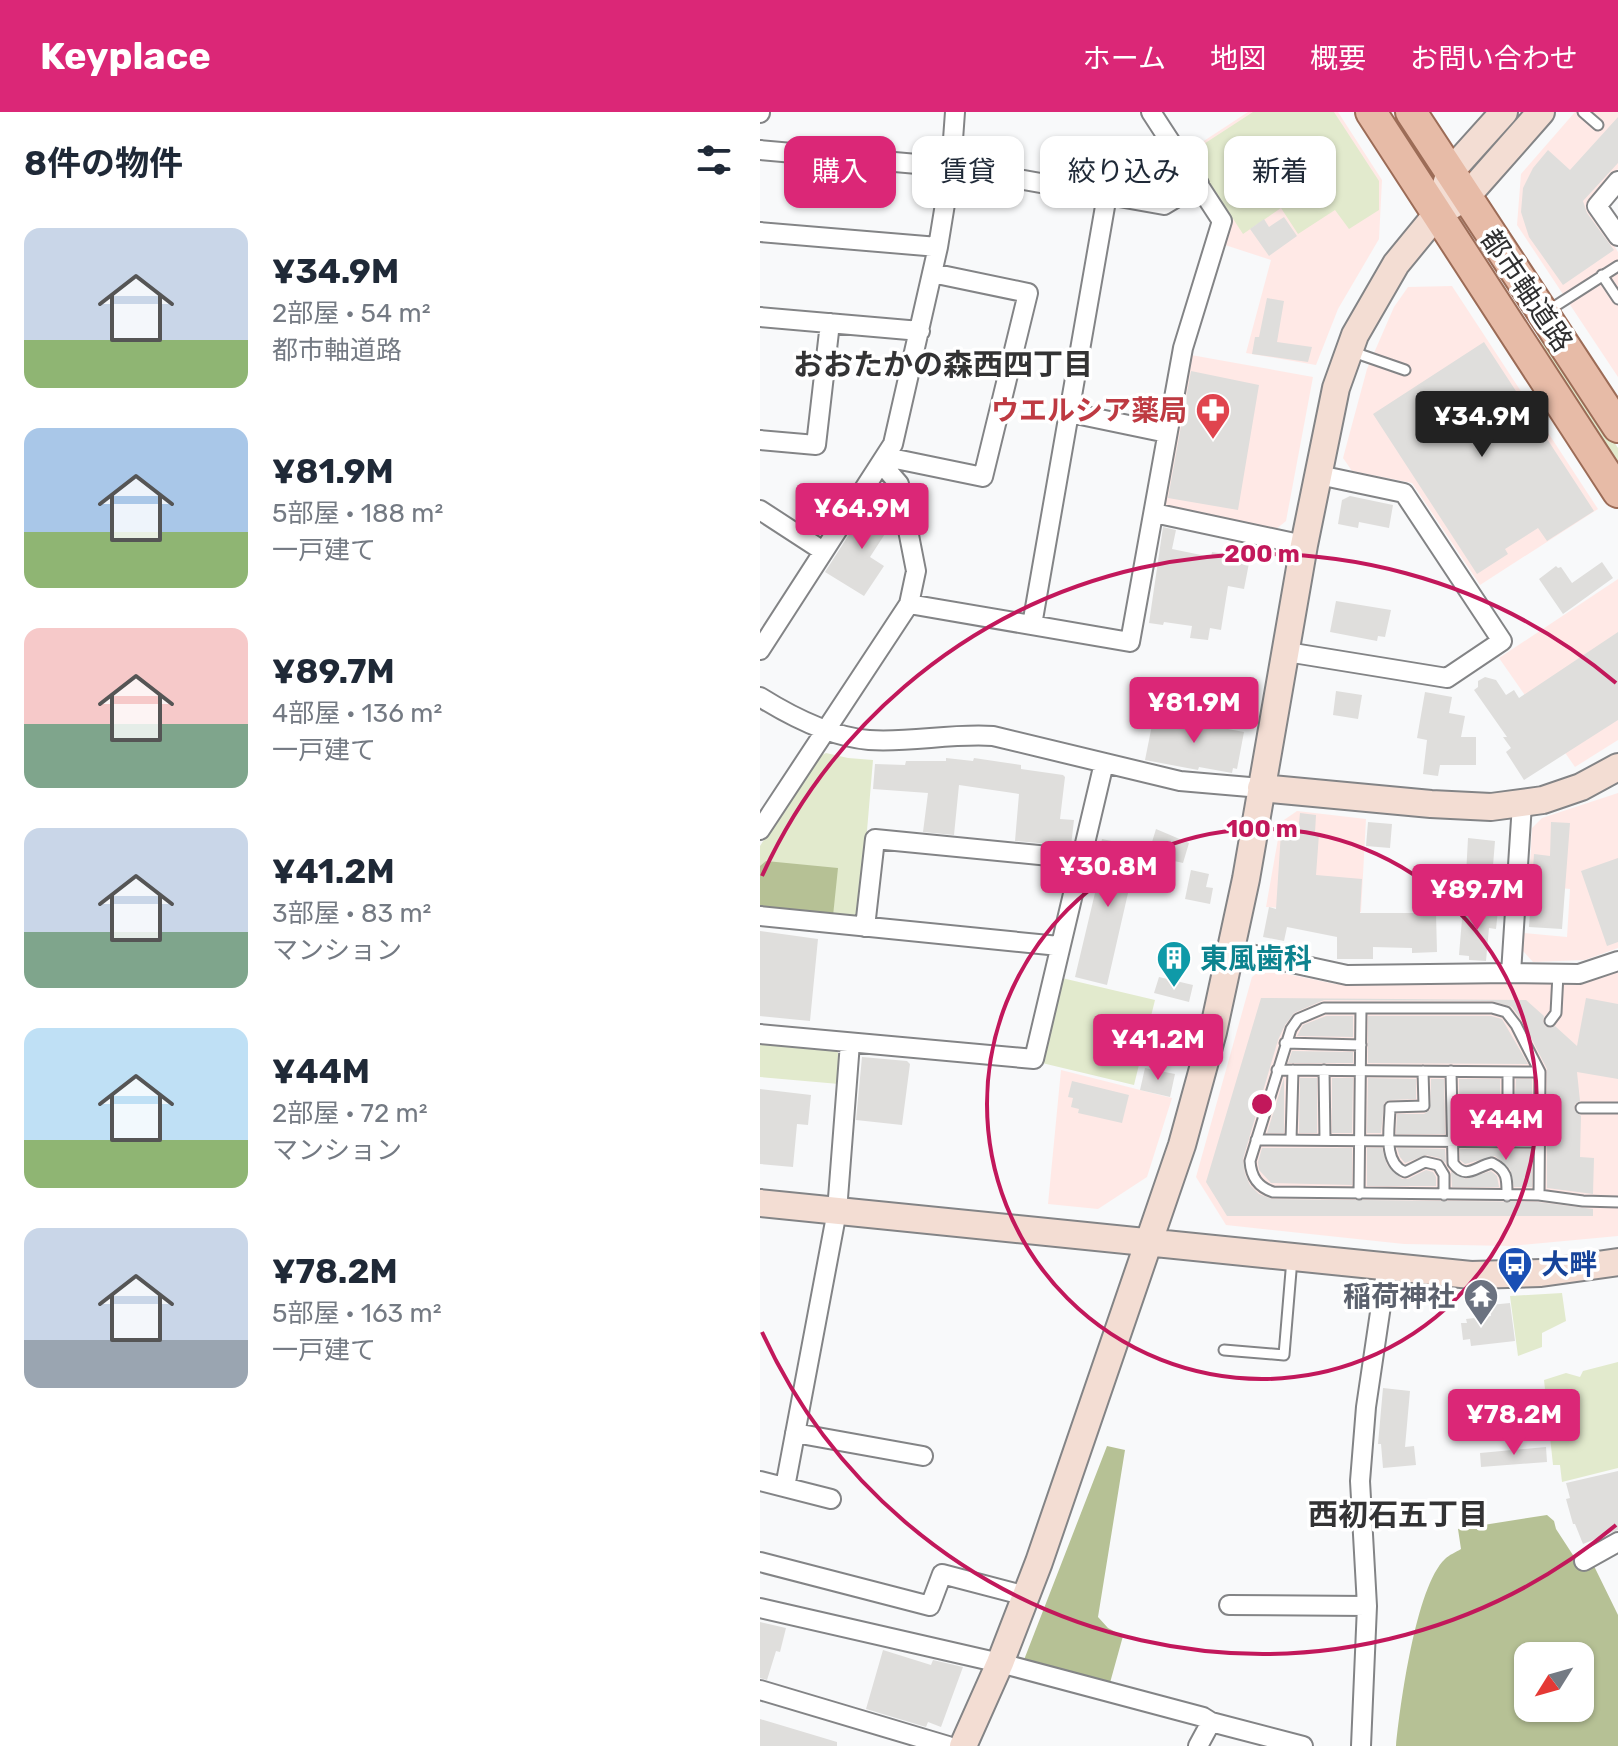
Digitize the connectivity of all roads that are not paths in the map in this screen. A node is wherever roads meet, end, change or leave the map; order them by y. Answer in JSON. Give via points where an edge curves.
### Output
{"nodes":[{"id":1,"x":955,"y":112,"type":"edge"},
{"id":2,"x":1151,"y":112,"type":"edge"},
{"id":3,"x":1371,"y":112,"type":"edge"},
{"id":4,"x":1411,"y":112,"type":"edge"},
{"id":5,"x":1504,"y":112,"type":"edge"},
{"id":6,"x":1541,"y":112,"type":"edge"},
{"id":7,"x":1583,"y":112,"type":"edge"},
{"id":8,"x":1598,"y":125,"type":"dead end"},
{"id":9,"x":953,"y":136,"type":"edge"},
{"id":10,"x":1167,"y":136,"type":"edge"},
{"id":11,"x":760,"y":150,"type":"edge"},
{"id":12,"x":912,"y":164,"type":"edge"},
{"id":13,"x":1450,"y":172,"type":"junction"},
{"id":14,"x":1618,"y":181,"type":"edge"},
{"id":15,"x":1466,"y":197,"type":"junction"},
{"id":16,"x":1208,"y":198,"type":"edge"},
{"id":17,"x":944,"y":208,"type":"edge"},
{"id":18,"x":1105,"y":208,"type":"edge"},
{"id":19,"x":1437,"y":214,"type":"junction"},
{"id":20,"x":760,"y":232,"type":"edge"},
{"id":21,"x":1618,"y":236,"type":"edge"},
{"id":22,"x":938,"y":247,"type":"junction"},
{"id":23,"x":1618,"y":266,"type":"edge"},
{"id":24,"x":932,"y":273,"type":"junction"},
{"id":25,"x":1602,"y":275,"type":"junction"},
{"id":26,"x":1618,"y":299,"type":"edge"},
{"id":27,"x":1543,"y":314,"type":"junction"},
{"id":28,"x":760,"y":317,"type":"edge"},
{"id":29,"x":830,"y":323,"type":"junction"},
{"id":30,"x":920,"y":331,"type":"junction"},
{"id":31,"x":1349,"y":351,"type":"junction"},
{"id":32,"x":1405,"y":370,"type":"dead end"},
{"id":33,"x":1071,"y":413,"type":"junction"},
{"id":34,"x":1618,"y":426,"type":"edge"},
{"id":35,"x":1167,"y":433,"type":"junction"},
{"id":36,"x":760,"y":440,"type":"edge"},
{"id":37,"x":883,"y":460,"type":"junction"},
{"id":38,"x":1319,"y":475,"type":"junction"},
{"id":39,"x":1618,"y":492,"type":"edge"},
{"id":40,"x":760,"y":510,"type":"edge"},
{"id":41,"x":1154,"y":513,"type":"junction"},
{"id":42,"x":1304,"y":545,"type":"junction"},
{"id":43,"x":823,"y":551,"type":"junction"},
{"id":44,"x":909,"y":604,"type":"junction"},
{"id":45,"x":1032,"y":625,"type":"junction"},
{"id":46,"x":760,"y":650,"type":"edge"},
{"id":47,"x":1287,"y":652,"type":"junction"},
{"id":48,"x":760,"y":697,"type":"edge"},
{"id":49,"x":827,"y":730,"type":"junction"},
{"id":50,"x":1104,"y":763,"type":"junction"},
{"id":51,"x":1618,"y":767,"type":"edge"},
{"id":52,"x":1261,"y":788,"type":"junction"},
{"id":53,"x":1522,"y":804,"type":"junction"},
{"id":54,"x":760,"y":830,"type":"edge"},
{"id":55,"x":1080,"y":859,"type":"junction"},
{"id":56,"x":760,"y":916,"type":"edge"},
{"id":57,"x":865,"y":927,"type":"junction"},
{"id":58,"x":1059,"y":946,"type":"junction"},
{"id":59,"x":1232,"y":950,"type":"junction"},
{"id":60,"x":1618,"y":961,"type":"edge"},
{"id":61,"x":1511,"y":973,"type":"junction"},
{"id":62,"x":1558,"y":974,"type":"junction"},
{"id":63,"x":1361,"y":1009,"type":"junction"},
{"id":64,"x":1550,"y":1021,"type":"dead end"},
{"id":65,"x":760,"y":1034,"type":"edge"},
{"id":66,"x":850,"y":1043,"type":"junction"},
{"id":67,"x":1285,"y":1043,"type":"junction"},
{"id":68,"x":1361,"y":1045,"type":"junction"},
{"id":69,"x":1277,"y":1070,"type":"junction"},
{"id":70,"x":1293,"y":1070,"type":"junction"},
{"id":71,"x":1324,"y":1070,"type":"junction"},
{"id":72,"x":1361,"y":1070,"type":"junction"},
{"id":73,"x":1423,"y":1071,"type":"junction"},
{"id":74,"x":1451,"y":1071,"type":"junction"},
{"id":75,"x":1508,"y":1072,"type":"junction"},
{"id":76,"x":1540,"y":1072,"type":"junction"},
{"id":77,"x":1581,"y":1108,"type":"dead end"},
{"id":78,"x":1618,"y":1108,"type":"edge"},
{"id":79,"x":1256,"y":1140,"type":"junction"},
{"id":80,"x":1291,"y":1140,"type":"junction"},
{"id":81,"x":1325,"y":1140,"type":"junction"},
{"id":82,"x":1360,"y":1140,"type":"junction"},
{"id":83,"x":1390,"y":1141,"type":"junction"},
{"id":84,"x":1452,"y":1141,"type":"junction"},
{"id":85,"x":1474,"y":1141,"type":"junction"},
{"id":86,"x":1539,"y":1142,"type":"junction"},
{"id":87,"x":1359,"y":1194,"type":"junction"},
{"id":88,"x":1444,"y":1195,"type":"junction"},
{"id":89,"x":1539,"y":1195,"type":"junction"},
{"id":90,"x":1507,"y":1196,"type":"junction"},
{"id":91,"x":1618,"y":1202,"type":"edge"},
{"id":92,"x":760,"y":1203,"type":"edge"},
{"id":93,"x":837,"y":1211,"type":"junction"},
{"id":94,"x":1147,"y":1242,"type":"junction"},
{"id":95,"x":1292,"y":1257,"type":"junction"},
{"id":96,"x":1618,"y":1262,"type":"edge"},
{"id":97,"x":1387,"y":1265,"type":"junction"},
{"id":98,"x":1224,"y":1350,"type":"dead end"},
{"id":99,"x":795,"y":1433,"type":"junction"},
{"id":100,"x":923,"y":1456,"type":"dead end"},
{"id":101,"x":760,"y":1481,"type":"edge"},
{"id":102,"x":785,"y":1487,"type":"junction"},
{"id":103,"x":831,"y":1499,"type":"dead end"},
{"id":104,"x":1618,"y":1542,"type":"edge"},
{"id":105,"x":1584,"y":1561,"type":"dead end"},
{"id":106,"x":760,"y":1562,"type":"edge"},
{"id":107,"x":1026,"y":1596,"type":"junction"},
{"id":108,"x":1229,"y":1605,"type":"dead end"},
{"id":109,"x":1367,"y":1606,"type":"junction"},
{"id":110,"x":760,"y":1608,"type":"edge"},
{"id":111,"x":1000,"y":1663,"type":"junction"},
{"id":112,"x":760,"y":1690,"type":"edge"},
{"id":113,"x":1211,"y":1722,"type":"junction"},
{"id":114,"x":948,"y":1746,"type":"edge"},
{"id":115,"x":963,"y":1746,"type":"edge"},
{"id":116,"x":1198,"y":1746,"type":"edge"},
{"id":117,"x":1299,"y":1746,"type":"edge"},
{"id":118,"x":1361,"y":1746,"type":"edge"}],
"edges":[{"from":1,"to":9,"type":"street"},
{"from":2,"to":10,"type":"street"},
{"from":3,"to":19,"type":"main road","name":"都市軸道路"},
{"from":4,"to":13,"type":"main road","name":"都市軸道路"},
{"from":5,"to":13,"type":"street"},
{"from":6,"to":15,"type":"street"},
{"from":7,"to":8,"type":"lane"},
{"from":11,"to":12,"type":"street"},
{"from":13,"to":15,"type":"main road","name":"都市軸道路"},
{"from":13,"to":19,"type":"street"},
{"from":14,"to":21,"type":"street","via":[[1597,206]]},
{"from":15,"to":19,"type":"street"},
{"from":15,"to":27,"type":"main road","name":"都市軸道路"},
{"from":16,"to":35,"type":"street","via":[[1222,221],[1183,348]]},
{"from":17,"to":22,"type":"street"},
{"from":18,"to":33,"type":"street"},
{"from":19,"to":31,"type":"street","via":[[1396,264]]},
{"from":19,"to":39,"type":"main road","name":"都市軸道路"},
{"from":20,"to":22,"type":"street"},
{"from":22,"to":24,"type":"street"},
{"from":23,"to":25,"type":"lane"},
{"from":24,"to":30,"type":"street"},
{"from":24,"to":37,"type":"street","via":[[1028,293],[983,477]]},
{"from":25,"to":26,"type":"lane"},
{"from":25,"to":27,"type":"lane"},
{"from":27,"to":34,"type":"main road","name":"都市軸道路"},
{"from":28,"to":29,"type":"street"},
{"from":29,"to":30,"type":"street"},
{"from":29,"to":36,"type":"street","via":[[816,445]]},
{"from":30,"to":37,"type":"street","via":[[893,444]]},
{"from":31,"to":32,"type":"lane"},
{"from":31,"to":38,"type":"street"},
{"from":33,"to":35,"type":"street"},
{"from":33,"to":45,"type":"street"},
{"from":35,"to":41,"type":"street"},
{"from":37,"to":43,"type":"street"},
{"from":37,"to":44,"type":"street","via":[[899,484],[916,571]]},
{"from":38,"to":42,"type":"street"},
{"from":38,"to":47,"type":"street","via":[[1404,493],[1502,641],[1447,678]]},
{"from":40,"to":43,"type":"street"},
{"from":41,"to":42,"type":"street"},
{"from":41,"to":45,"type":"street","via":[[1130,642]]},
{"from":42,"to":47,"type":"street"},
{"from":43,"to":46,"type":"street"},
{"from":44,"to":45,"type":"street"},
{"from":44,"to":49,"type":"street"},
{"from":47,"to":52,"type":"street"},
{"from":48,"to":49,"type":"street"},
{"from":49,"to":50,"type":"street","via":[[868,740],[993,736]]},
{"from":49,"to":54,"type":"street"},
{"from":50,"to":52,"type":"street","via":[[1180,781]]},
{"from":50,"to":55,"type":"street"},
{"from":51,"to":53,"type":"street","via":[[1565,793]]},
{"from":52,"to":53,"type":"street","via":[[1464,807]]},
{"from":52,"to":59,"type":"street"},
{"from":53,"to":61,"type":"street"},
{"from":55,"to":57,"type":"street","via":[[875,839]]},
{"from":55,"to":58,"type":"street"},
{"from":56,"to":57,"type":"street"},
{"from":57,"to":58,"type":"street"},
{"from":58,"to":66,"type":"street","via":[[1034,1059]]},
{"from":59,"to":61,"type":"street","via":[[1347,975]]},
{"from":59,"to":94,"type":"street","via":[[1182,1145]]},
{"from":60,"to":62,"type":"street","via":[[1579,974]]},
{"from":61,"to":62,"type":"street"},
{"from":62,"to":64,"type":"lane","via":[[1556,1013]]},
{"from":63,"to":67,"type":"lane","via":[[1309,1013],[1298,1019]]},
{"from":63,"to":68,"type":"lane"},
{"from":63,"to":76,"type":"lane","via":[[1506,1012]]},
{"from":65,"to":66,"type":"street"},
{"from":66,"to":93,"type":"street"},
{"from":67,"to":68,"type":"lane"},
{"from":67,"to":69,"type":"lane"},
{"from":68,"to":72,"type":"lane"},
{"from":69,"to":70,"type":"lane"},
{"from":69,"to":79,"type":"lane"},
{"from":70,"to":71,"type":"lane"},
{"from":70,"to":80,"type":"lane"},
{"from":71,"to":72,"type":"lane"},
{"from":71,"to":81,"type":"lane"},
{"from":72,"to":73,"type":"lane"},
{"from":72,"to":82,"type":"lane"},
{"from":73,"to":74,"type":"lane"},
{"from":73,"to":83,"type":"lane","via":[[1424,1106],[1390,1107]]},
{"from":74,"to":75,"type":"lane"},
{"from":74,"to":84,"type":"lane"},
{"from":75,"to":76,"type":"lane"},
{"from":75,"to":85,"type":"lane","via":[[1508,1107],[1474,1106]]},
{"from":76,"to":86,"type":"lane"},
{"from":77,"to":78,"type":"lane"},
{"from":79,"to":80,"type":"lane"},
{"from":79,"to":87,"type":"lane","via":[[1250,1171],[1262,1189]]},
{"from":80,"to":81,"type":"lane"},
{"from":81,"to":82,"type":"lane"},
{"from":82,"to":83,"type":"lane"},
{"from":82,"to":87,"type":"lane"},
{"from":83,"to":84,"type":"lane"},
{"from":83,"to":88,"type":"lane","via":[[1397,1169],[1410,1171],[1425,1162],[1438,1165]]},
{"from":84,"to":85,"type":"lane"},
{"from":84,"to":90,"type":"lane","via":[[1457,1169],[1472,1173],[1492,1163],[1506,1174]]},
{"from":85,"to":86,"type":"lane"},
{"from":86,"to":89,"type":"lane"},
{"from":87,"to":88,"type":"lane"},
{"from":88,"to":90,"type":"lane"},
{"from":89,"to":90,"type":"lane"},
{"from":89,"to":91,"type":"lane"},
{"from":92,"to":93,"type":"street"},
{"from":93,"to":94,"type":"street"},
{"from":93,"to":99,"type":"street"},
{"from":94,"to":95,"type":"street"},
{"from":94,"to":107,"type":"street"},
{"from":95,"to":97,"type":"street"},
{"from":95,"to":98,"type":"lane","via":[[1284,1355]]},
{"from":96,"to":97,"type":"street","via":[[1541,1273],[1471,1275]]},
{"from":97,"to":109,"type":"street","via":[[1360,1481]]},
{"from":99,"to":100,"type":"street"},
{"from":99,"to":102,"type":"street"},
{"from":101,"to":102,"type":"street"},
{"from":102,"to":103,"type":"street"},
{"from":104,"to":105,"type":"street"},
{"from":106,"to":107,"type":"street","via":[[930,1606],[942,1574]]},
{"from":107,"to":111,"type":"street"},
{"from":108,"to":109,"type":"street"},
{"from":109,"to":118,"type":"street"},
{"from":110,"to":111,"type":"street"},
{"from":111,"to":113,"type":"street"},
{"from":111,"to":115,"type":"street"},
{"from":112,"to":114,"type":"street"},
{"from":113,"to":116,"type":"street"},
{"from":113,"to":117,"type":"street"}]}
